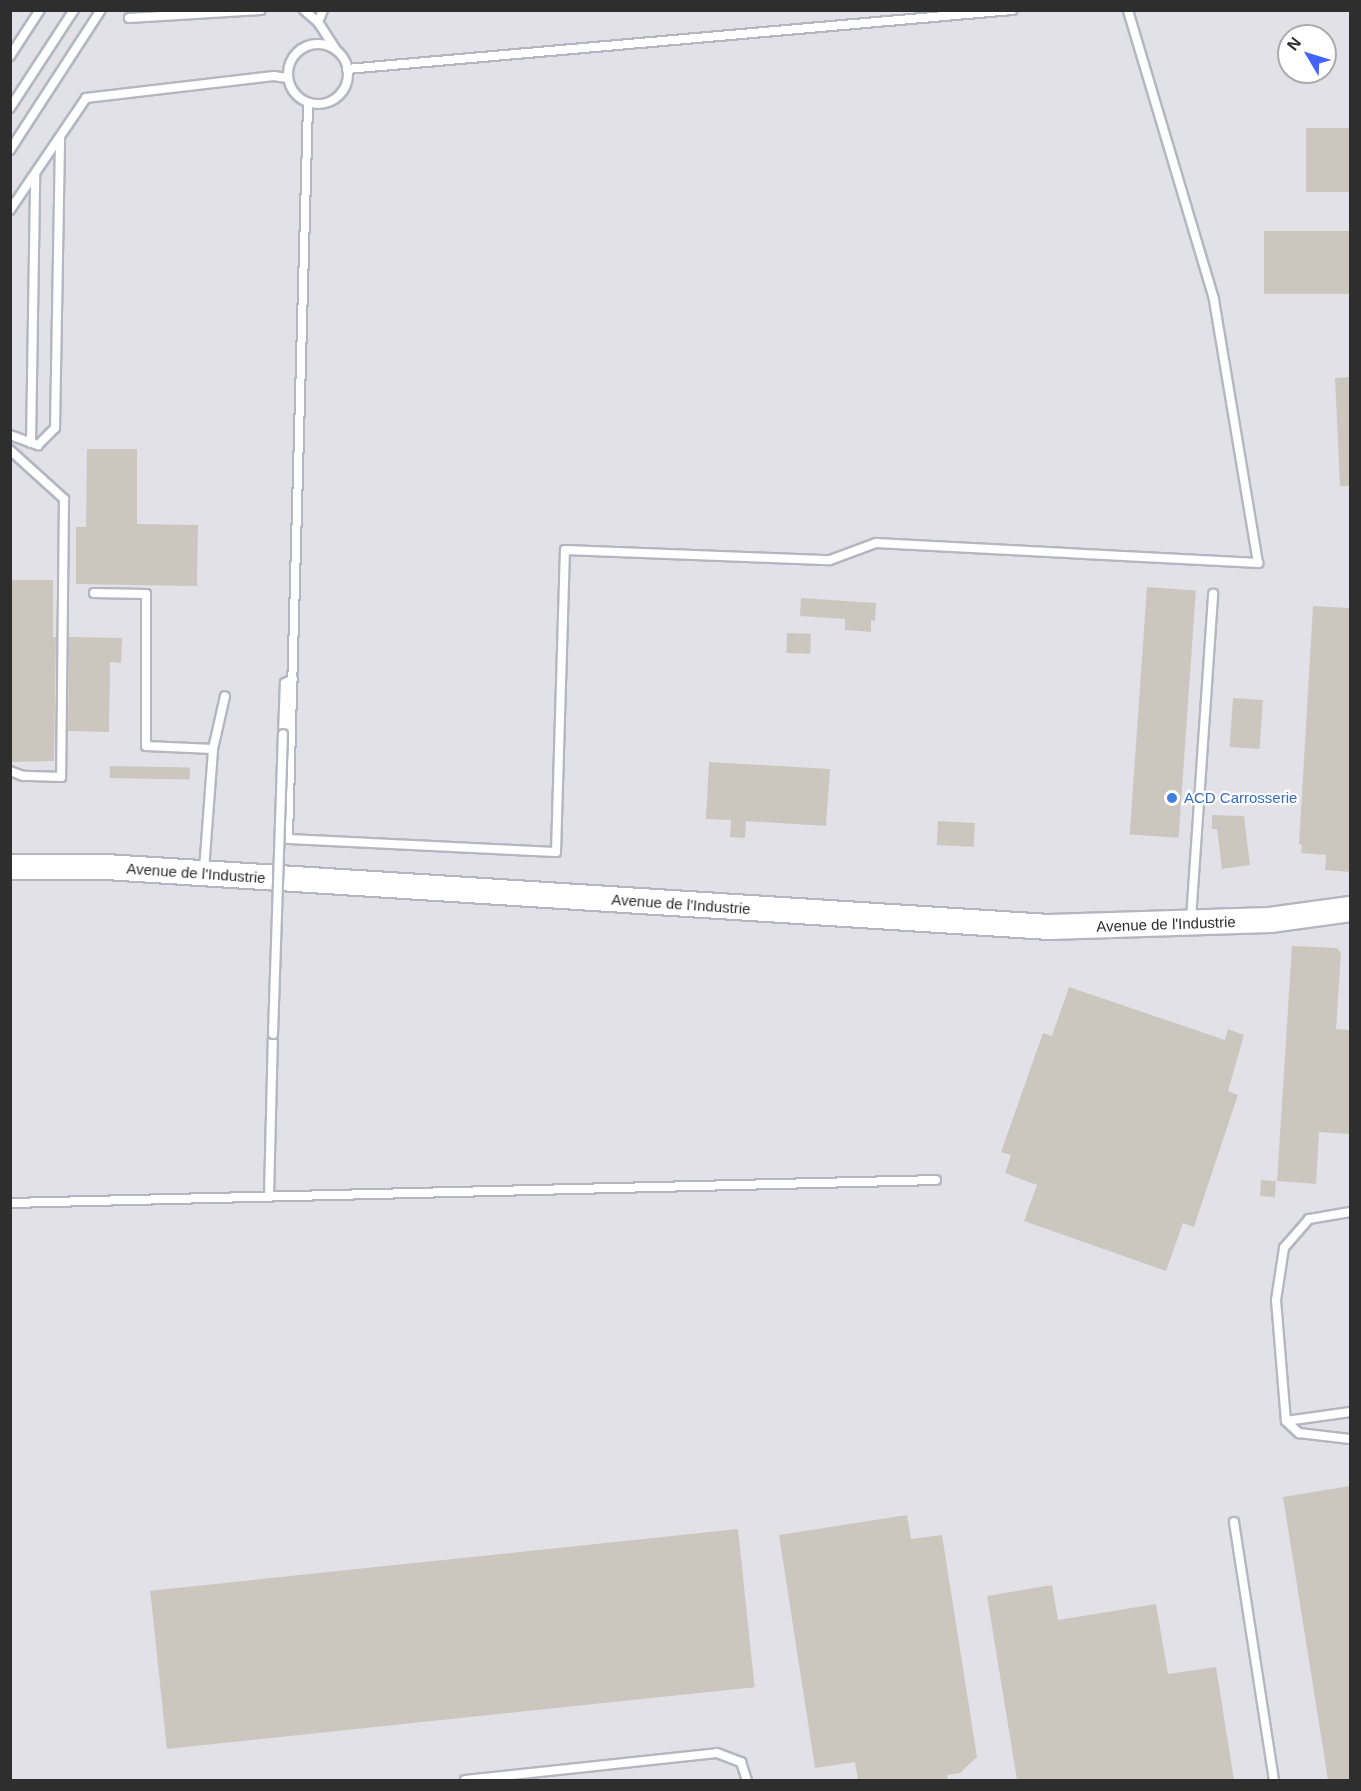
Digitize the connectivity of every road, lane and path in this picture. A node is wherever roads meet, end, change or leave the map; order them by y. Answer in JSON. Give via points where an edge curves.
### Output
{"nodes":[{"id":1,"x":40,"y":10,"type":"edge"},
{"id":2,"x":74,"y":10,"type":"edge"},
{"id":3,"x":101,"y":10,"type":"edge"},
{"id":4,"x":134,"y":10,"type":"edge"},
{"id":5,"x":261,"y":10,"type":"edge"},
{"id":6,"x":304,"y":10,"type":"edge"},
{"id":7,"x":323,"y":10,"type":"edge"},
{"id":8,"x":1012,"y":10,"type":"edge"},
{"id":9,"x":1128,"y":10,"type":"edge"},
{"id":10,"x":318,"y":22,"type":"junction"},
{"id":11,"x":335,"y":48,"type":"junction"},
{"id":12,"x":10,"y":56,"type":"edge"},
{"id":13,"x":347,"y":69,"type":"junction"},
{"id":14,"x":287,"y":78,"type":"junction"},
{"id":15,"x":308,"y":104,"type":"junction"},
{"id":16,"x":10,"y":108,"type":"edge"},
{"id":17,"x":60,"y":138,"type":"junction"},
{"id":18,"x":10,"y":150,"type":"edge"},
{"id":19,"x":35,"y":173,"type":"junction"},
{"id":20,"x":10,"y":210,"type":"edge"},
{"id":21,"x":10,"y":435,"type":"edge"},
{"id":22,"x":31,"y":443,"type":"junction"},
{"id":23,"x":10,"y":450,"type":"edge"},
{"id":24,"x":94,"y":593,"type":"dead end"},
{"id":25,"x":1213,"y":594,"type":"dead end"},
{"id":26,"x":293,"y":680,"type":"junction"},
{"id":27,"x":225,"y":696,"type":"dead end"},
{"id":28,"x":213,"y":749,"type":"junction"},
{"id":29,"x":10,"y":771,"type":"edge"},
{"id":30,"x":10,"y":867,"type":"edge"},
{"id":31,"x":203,"y":873,"type":"junction"},
{"id":32,"x":1350,"y":909,"type":"edge"},
{"id":33,"x":1191,"y":923,"type":"junction"},
{"id":34,"x":936,"y":1180,"type":"dead end"},
{"id":35,"x":269,"y":1196,"type":"junction"},
{"id":36,"x":10,"y":1203,"type":"edge"},
{"id":37,"x":1350,"y":1212,"type":"edge"},
{"id":38,"x":1350,"y":1412,"type":"edge"},
{"id":39,"x":1287,"y":1421,"type":"junction"},
{"id":40,"x":1350,"y":1439,"type":"edge"},
{"id":41,"x":1234,"y":1522,"type":"dead end"},
{"id":42,"x":465,"y":1780,"type":"edge"},
{"id":43,"x":747,"y":1780,"type":"edge"},
{"id":44,"x":1274,"y":1780,"type":"edge"}],
"edges":[{"from":1,"to":12,"type":"lane"},
{"from":2,"to":16,"type":"lane"},
{"from":3,"to":18,"type":"lane"},
{"from":4,"to":5,"type":"lane","via":[[129,18]]},
{"from":6,"to":10,"type":"lane"},
{"from":7,"to":10,"type":"lane"},
{"from":8,"to":13,"type":"lane"},
{"from":9,"to":26,"type":"lane","via":[[1214,299],[1258,563],[876,543],[830,560],[565,550],[556,852],[288,839]]},
{"from":10,"to":11,"type":"lane"},
{"from":11,"to":13,"type":"lane","via":[[346,61]]},
{"from":11,"to":14,"type":"lane","via":[[318,43],[301,47],[290,60]]},
{"from":13,"to":15,"type":"lane","via":[[348,79],[341,95],[326,104]]},
{"from":14,"to":15,"type":"lane","via":[[294,94]]},
{"from":14,"to":17,"type":"lane","via":[[274,76],[86,98]]},
{"from":15,"to":26,"type":"lane"},
{"from":17,"to":19,"type":"lane"},
{"from":17,"to":22,"type":"lane","via":[[56,428],[38,446]]},
{"from":19,"to":20,"type":"lane"},
{"from":19,"to":22,"type":"lane"},
{"from":21,"to":22,"type":"lane"},
{"from":23,"to":29,"type":"lane","via":[[64,499],[61,777],[23,776]]},
{"from":24,"to":28,"type":"lane","via":[[146,594],[146,746]]},
{"from":25,"to":33,"type":"lane"},
{"from":26,"to":35,"type":"lane","bridge":true,"via":[[285,683]]},
{"from":27,"to":28,"type":"lane"},
{"from":28,"to":31,"type":"lane"},
{"from":30,"to":31,"type":"street","name":"Avenue de l'Industrie"},
{"from":31,"to":33,"type":"street","name":"Avenue de l'Industrie","via":[[1049,927]]},
{"from":32,"to":33,"type":"street","name":"Avenue de l'Industrie","via":[[1270,920]]},
{"from":34,"to":35,"type":"lane"},
{"from":35,"to":36,"type":"lane"},
{"from":37,"to":39,"type":"lane","via":[[1309,1218],[1284,1248],[1276,1300]]},
{"from":38,"to":39,"type":"lane"},
{"from":39,"to":40,"type":"lane","via":[[1299,1433]]},
{"from":41,"to":44,"type":"lane"},
{"from":42,"to":43,"type":"lane","via":[[717,1753],[741,1762]]}]}
